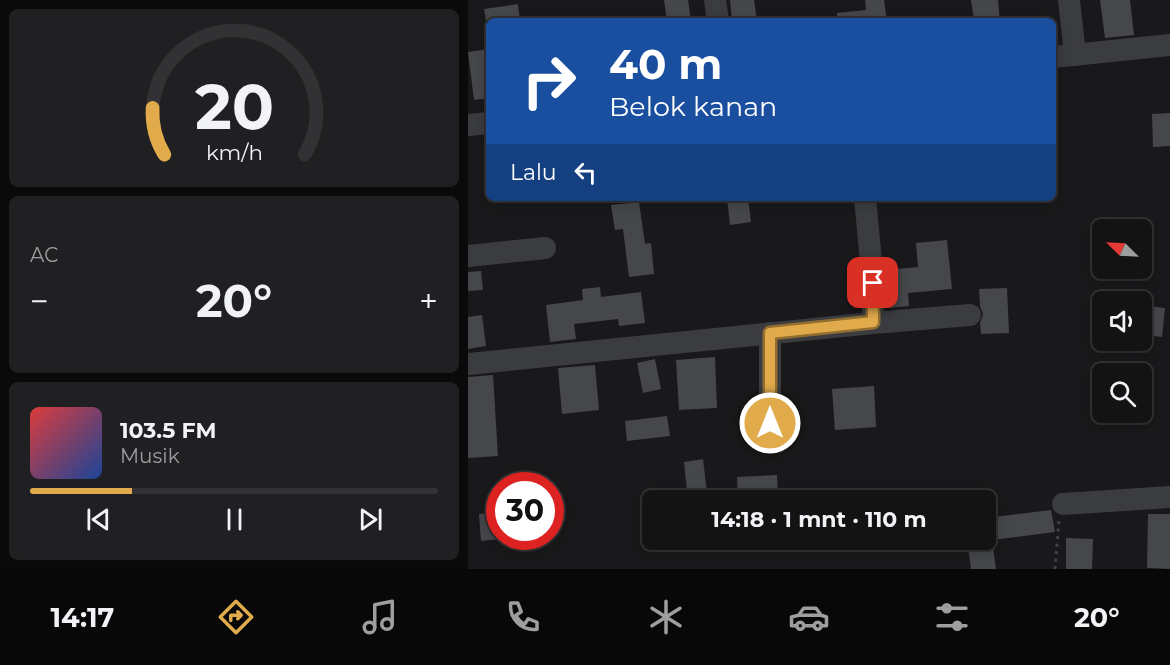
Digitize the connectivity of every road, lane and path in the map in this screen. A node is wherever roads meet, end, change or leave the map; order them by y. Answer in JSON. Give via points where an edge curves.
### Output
{"nodes":[{"id":1,"x":716,"y":0,"type":"edge"},
{"id":2,"x":1069,"y":0,"type":"edge"},
{"id":3,"x":718,"y":18,"type":"edge"},
{"id":4,"x":1170,"y":45,"type":"edge"},
{"id":5,"x":1064,"y":56,"type":"edge"},
{"id":6,"x":486,"y":123,"type":"edge"},
{"id":7,"x":468,"y":125,"type":"edge"},
{"id":8,"x":865,"y":201,"type":"edge"},
{"id":9,"x":546,"y":248,"type":"dead end"},
{"id":10,"x":468,"y":256,"type":"edge"},
{"id":11,"x":970,"y":315,"type":"dead end"},
{"id":12,"x":873,"y":322,"type":"junction"},
{"id":13,"x":770,"y":333,"type":"junction"},
{"id":14,"x":468,"y":364,"type":"edge"},
{"id":15,"x":770,"y":423,"type":"dead end"},
{"id":16,"x":1170,"y":496,"type":"edge"},
{"id":17,"x":1063,"y":504,"type":"joint"},
{"id":18,"x":1055,"y":569,"type":"edge"}],
"edges":[{"from":1,"to":3,"type":"street"},
{"from":2,"to":5,"type":"street"},
{"from":4,"to":5,"type":"street"},
{"from":6,"to":7,"type":"street"},
{"from":8,"to":12,"type":"street"},
{"from":9,"to":10,"type":"street"},
{"from":11,"to":12,"type":"street"},
{"from":12,"to":13,"type":"street"},
{"from":13,"to":14,"type":"street"},
{"from":13,"to":15,"type":"street"},
{"from":16,"to":17,"type":"street"},
{"from":17,"to":18,"type":"path","via":[[1059,511]]}]}
